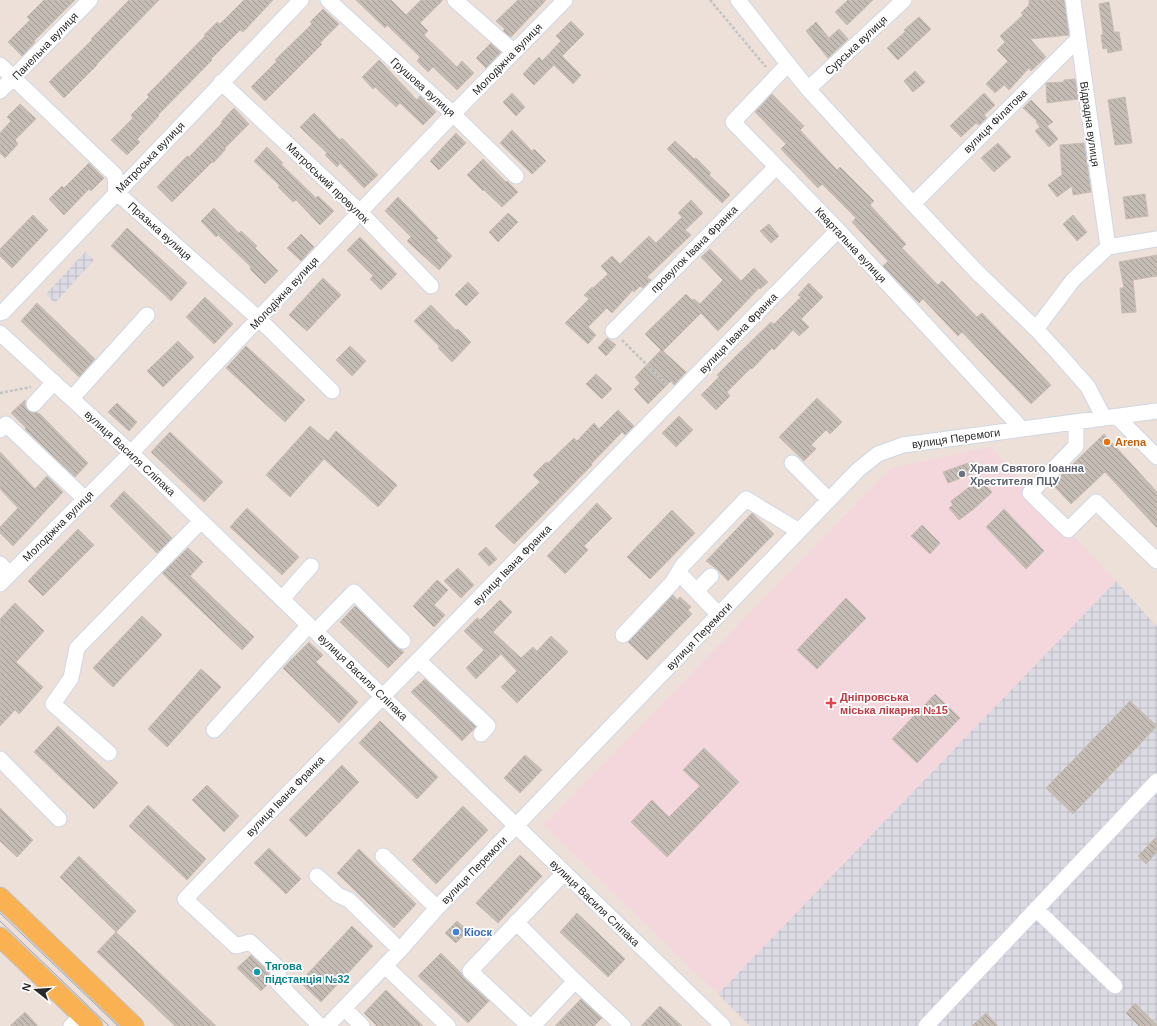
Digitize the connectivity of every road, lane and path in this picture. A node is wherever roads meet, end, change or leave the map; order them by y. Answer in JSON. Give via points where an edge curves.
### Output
{"nodes":[{"id":1,"x":90,"y":0,"type":"edge"},
{"id":2,"x":300,"y":0,"type":"edge"},
{"id":3,"x":328,"y":0,"type":"edge"},
{"id":4,"x":455,"y":0,"type":"edge"},
{"id":5,"x":565,"y":0,"type":"edge"},
{"id":6,"x":710,"y":0,"type":"edge"},
{"id":7,"x":738,"y":0,"type":"edge"},
{"id":8,"x":904,"y":0,"type":"edge"},
{"id":9,"x":1073,"y":0,"type":"edge"},
{"id":10,"x":1078,"y":39,"type":"junction"},
{"id":11,"x":514,"y":52,"type":"junction"},
{"id":12,"x":788,"y":64,"type":"junction"},
{"id":13,"x":0,"y":65,"type":"edge"},
{"id":14,"x":13,"y":78,"type":"junction"},
{"id":15,"x":775,"y":78,"type":"junction"},
{"id":16,"x":222,"y":82,"type":"junction"},
{"id":17,"x":808,"y":89,"type":"junction"},
{"id":18,"x":0,"y":91,"type":"edge"},
{"id":19,"x":453,"y":114,"type":"junction"},
{"id":20,"x":776,"y":167,"type":"junction"},
{"id":21,"x":516,"y":176,"type":"dead end"},
{"id":22,"x":116,"y":192,"type":"junction"},
{"id":23,"x":913,"y":204,"type":"junction"},
{"id":24,"x":360,"y":212,"type":"junction"},
{"id":25,"x":838,"y":230,"type":"junction"},
{"id":26,"x":1157,"y":240,"type":"edge"},
{"id":27,"x":1108,"y":247,"type":"junction"},
{"id":28,"x":431,"y":286,"type":"dead end"},
{"id":29,"x":0,"y":313,"type":"edge"},
{"id":30,"x":147,"y":315,"type":"dead end"},
{"id":31,"x":259,"y":319,"type":"junction"},
{"id":32,"x":1036,"y":329,"type":"junction"},
{"id":33,"x":613,"y":331,"type":"joint"},
{"id":34,"x":0,"y":332,"type":"edge"},
{"id":35,"x":54,"y":382,"type":"junction"},
{"id":36,"x":332,"y":391,"type":"dead end"},
{"id":37,"x":0,"y":393,"type":"edge"},
{"id":38,"x":677,"y":395,"type":"junction"},
{"id":39,"x":72,"y":398,"type":"junction"},
{"id":40,"x":34,"y":404,"type":"dead end"},
{"id":41,"x":1157,"y":411,"type":"edge"},
{"id":42,"x":1111,"y":418,"type":"junction"},
{"id":43,"x":1076,"y":422,"type":"junction"},
{"id":44,"x":1022,"y":429,"type":"junction"},
{"id":45,"x":0,"y":430,"type":"edge"},
{"id":46,"x":131,"y":453,"type":"junction"},
{"id":47,"x":1157,"y":457,"type":"edge"},
{"id":48,"x":792,"y":463,"type":"dead end"},
{"id":49,"x":85,"y":499,"type":"junction"},
{"id":50,"x":829,"y":500,"type":"junction"},
{"id":51,"x":201,"y":521,"type":"junction"},
{"id":52,"x":799,"y":531,"type":"junction"},
{"id":53,"x":1157,"y":561,"type":"edge"},
{"id":54,"x":311,"y":566,"type":"dead end"},
{"id":55,"x":679,"y":573,"type":"junction"},
{"id":56,"x":3,"y":574,"type":"edge"},
{"id":57,"x":711,"y":576,"type":"dead end"},
{"id":58,"x":696,"y":591,"type":"junction"},
{"id":59,"x":282,"y":599,"type":"junction"},
{"id":60,"x":719,"y":615,"type":"junction"},
{"id":61,"x":312,"y":628,"type":"junction"},
{"id":62,"x":623,"y":635,"type":"dead end"},
{"id":63,"x":403,"y":641,"type":"dead end"},
{"id":64,"x":418,"y":660,"type":"junction"},
{"id":65,"x":383,"y":697,"type":"junction"},
{"id":66,"x":214,"y":730,"type":"dead end"},
{"id":67,"x":481,"y":734,"type":"dead end"},
{"id":68,"x":109,"y":753,"type":"dead end"},
{"id":69,"x":0,"y":759,"type":"edge"},
{"id":70,"x":1157,"y":781,"type":"edge"},
{"id":71,"x":59,"y":819,"type":"dead end"},
{"id":72,"x":516,"y":826,"type":"junction"},
{"id":73,"x":383,"y":856,"type":"dead end"},
{"id":74,"x":564,"y":873,"type":"junction"},
{"id":75,"x":317,"y":876,"type":"dead end"},
{"id":76,"x":0,"y":897,"type":"edge"},
{"id":77,"x":437,"y":908,"type":"junction"},
{"id":78,"x":1036,"y":909,"type":"junction"},
{"id":79,"x":516,"y":922,"type":"junction"},
{"id":80,"x":0,"y":937,"type":"edge"},
{"id":81,"x":400,"y":950,"type":"junction"},
{"id":82,"x":385,"y":966,"type":"junction"},
{"id":83,"x":576,"y":981,"type":"junction"},
{"id":84,"x":1115,"y":986,"type":"dead end"},
{"id":85,"x":344,"y":1008,"type":"junction"},
{"id":86,"x":82,"y":1022,"type":"edge"},
{"id":87,"x":134,"y":1026,"type":"edge"},
{"id":88,"x":320,"y":1026,"type":"edge"},
{"id":89,"x":327,"y":1026,"type":"edge"},
{"id":90,"x":362,"y":1026,"type":"edge"},
{"id":91,"x":448,"y":1026,"type":"edge"},
{"id":92,"x":529,"y":1026,"type":"edge"},
{"id":93,"x":533,"y":1026,"type":"edge"},
{"id":94,"x":623,"y":1026,"type":"edge"},
{"id":95,"x":723,"y":1026,"type":"edge"},
{"id":96,"x":926,"y":1026,"type":"edge"}],
"edges":[{"from":1,"to":14,"type":"street","name":"Панельна вулиця"},
{"from":2,"to":16,"type":"street","name":"Матроська вулиця"},
{"from":3,"to":19,"type":"street","name":"Грушова вулиця"},
{"from":4,"to":11,"type":"street"},
{"from":5,"to":11,"type":"street","name":"Молодіжна вулиця"},
{"from":6,"to":15,"type":"path"},
{"from":7,"to":12,"type":"street"},
{"from":8,"to":17,"type":"street","name":"Сурська вулиця"},
{"from":9,"to":10,"type":"street","name":"Відрадна вулиця"},
{"from":10,"to":23,"type":"street","name":"вулиця Філатова"},
{"from":10,"to":27,"type":"street","name":"Відрадна вулиця"},
{"from":11,"to":19,"type":"street","name":"Молодіжна вулиця"},
{"from":12,"to":15,"type":"street","name":"Квартальна вулиця"},
{"from":12,"to":17,"type":"street"},
{"from":13,"to":14,"type":"street"},
{"from":14,"to":18,"type":"street","name":"Панельна вулиця"},
{"from":14,"to":22,"type":"street","via":[[115,175]]},
{"from":15,"to":20,"type":"street","name":"Квартальна вулиця","via":[[733,122]]},
{"from":16,"to":22,"type":"street","name":"Матроська вулиця"},
{"from":16,"to":24,"type":"street","name":"Матроський провулок"},
{"from":17,"to":23,"type":"street"},
{"from":19,"to":21,"type":"street","name":"Грушова вулиця"},
{"from":19,"to":24,"type":"street","name":"Молодіжна вулиця"},
{"from":20,"to":25,"type":"street","name":"Квартальна вулиця"},
{"from":20,"to":33,"type":"street","name":"провулок Івана Франка"},
{"from":22,"to":29,"type":"street","name":"Матроська вулиця"},
{"from":22,"to":31,"type":"street","name":"Празька вулиця"},
{"from":23,"to":32,"type":"street","via":[[977,272]]},
{"from":24,"to":28,"type":"street","name":"Матроський провулок"},
{"from":24,"to":31,"type":"street","name":"Молодіжна вулиця"},
{"from":25,"to":38,"type":"street","name":"вулиця Івана Франка"},
{"from":25,"to":44,"type":"street","name":"Квартальна вулиця"},
{"from":26,"to":27,"type":"street"},
{"from":27,"to":32,"type":"street","via":[[1074,280]]},
{"from":30,"to":39,"type":"street"},
{"from":31,"to":36,"type":"street","name":"Празька вулиця"},
{"from":31,"to":46,"type":"street","name":"Молодіжна вулиця"},
{"from":32,"to":42,"type":"street","via":[[1088,387]]},
{"from":33,"to":38,"type":"path"},
{"from":34,"to":35,"type":"street","name":"вулиця Василя Сліпака"},
{"from":35,"to":37,"type":"path"},
{"from":35,"to":39,"type":"street","name":"вулиця Василя Сліпака"},
{"from":35,"to":40,"type":"street"},
{"from":38,"to":64,"type":"street","name":"вулиця Івана Франка"},
{"from":39,"to":46,"type":"street","name":"вулиця Василя Сліпака"},
{"from":41,"to":42,"type":"street","name":"вулиця Перемоги"},
{"from":42,"to":43,"type":"street","name":"вулиця Перемоги"},
{"from":42,"to":47,"type":"street"},
{"from":43,"to":44,"type":"street","name":"вулиця Перемоги"},
{"from":43,"to":53,"type":"street","via":[[1076,446],[1030,493],[1068,530],[1096,502]]},
{"from":44,"to":50,"type":"street","name":"вулиця Перемоги","via":[[903,445],[878,454],[858,470]]},
{"from":45,"to":49,"type":"street","via":[[6,424]]},
{"from":46,"to":49,"type":"street","name":"Молодіжна вулиця"},
{"from":46,"to":51,"type":"street","name":"вулиця Василя Сліпака"},
{"from":48,"to":50,"type":"street"},
{"from":49,"to":56,"type":"street","name":"Молодіжна вулиця"},
{"from":50,"to":52,"type":"street","name":"вулиця Перемоги"},
{"from":51,"to":59,"type":"street","name":"вулиця Василя Сліпака"},
{"from":51,"to":68,"type":"street","via":[[77,648],[71,678],[52,704]]},
{"from":52,"to":55,"type":"street","via":[[746,499],[683,565]]},
{"from":52,"to":60,"type":"street","name":"вулиця Перемоги"},
{"from":54,"to":59,"type":"street"},
{"from":55,"to":58,"type":"street"},
{"from":55,"to":62,"type":"street"},
{"from":57,"to":58,"type":"street"},
{"from":58,"to":60,"type":"street"},
{"from":59,"to":61,"type":"street","name":"вулиця Василя Сліпака"},
{"from":60,"to":72,"type":"street","name":"вулиця Перемоги"},
{"from":61,"to":63,"type":"street","via":[[354,592]]},
{"from":61,"to":65,"type":"street","name":"вулиця Василя Сліпака"},
{"from":61,"to":66,"type":"street"},
{"from":64,"to":65,"type":"street","name":"вулиця Івана Франка"},
{"from":64,"to":67,"type":"street","via":[[488,726]]},
{"from":65,"to":72,"type":"street","name":"вулиця Василя Сліпака"},
{"from":65,"to":88,"type":"street","name":"вулиця Івана Франка","via":[[185,899],[236,946],[250,942],[278,968],[278,983]]},
{"from":69,"to":71,"type":"street"},
{"from":70,"to":78,"type":"street"},
{"from":72,"to":74,"type":"street","name":"вулиця Василя Сліпака"},
{"from":72,"to":77,"type":"street","name":"вулиця Перемоги"},
{"from":73,"to":77,"type":"street"},
{"from":74,"to":79,"type":"street"},
{"from":74,"to":95,"type":"street","name":"вулиця Василя Сліпака"},
{"from":75,"to":81,"type":"street","via":[[338,895],[349,900]]},
{"from":76,"to":87,"type":"main road"},
{"from":77,"to":81,"type":"street","name":"вулиця Перемоги"},
{"from":78,"to":84,"type":"street"},
{"from":78,"to":96,"type":"street"},
{"from":79,"to":83,"type":"street"},
{"from":79,"to":92,"type":"street","via":[[470,971]]},
{"from":80,"to":86,"type":"main road"},
{"from":81,"to":82,"type":"street","name":"вулиця Перемоги"},
{"from":82,"to":85,"type":"street","name":"вулиця Перемоги"},
{"from":82,"to":91,"type":"street"},
{"from":83,"to":93,"type":"street"},
{"from":83,"to":94,"type":"street"},
{"from":85,"to":89,"type":"street","name":"вулиця Перемоги"},
{"from":85,"to":90,"type":"street"}]}
